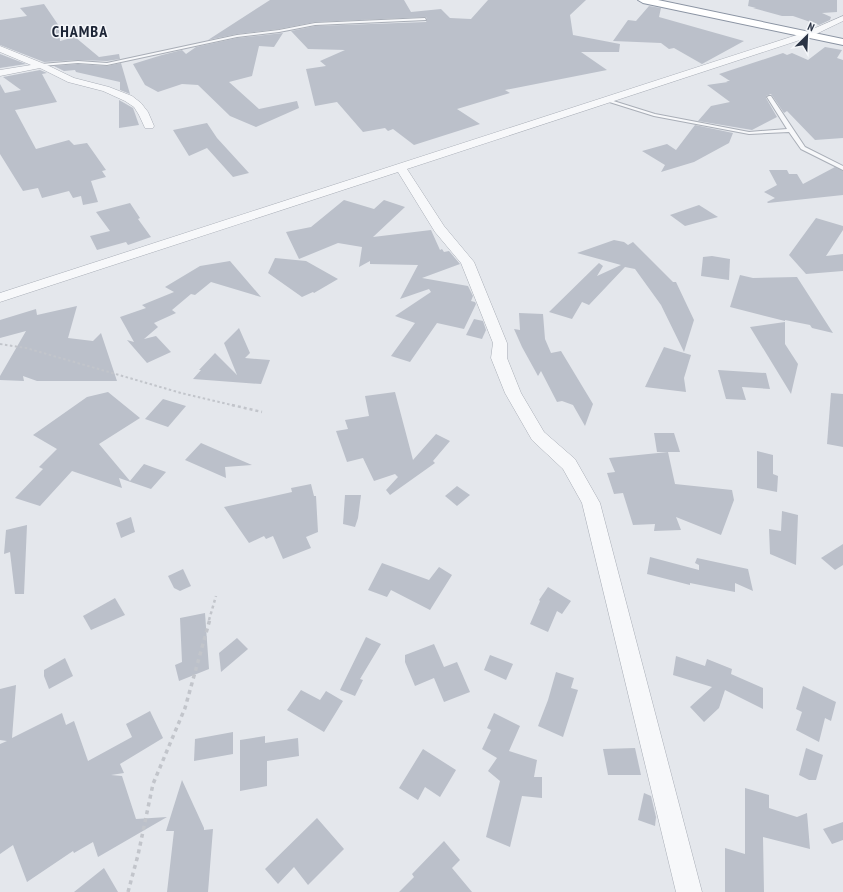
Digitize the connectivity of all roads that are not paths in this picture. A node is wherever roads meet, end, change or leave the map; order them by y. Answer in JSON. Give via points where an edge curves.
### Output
{"nodes":[{"id":1,"x":643,"y":0,"type":"edge"},
{"id":2,"x":665,"y":0,"type":"edge"},
{"id":3,"x":843,"y":18,"type":"edge"},
{"id":4,"x":425,"y":19,"type":"dead end"},
{"id":5,"x":813,"y":33,"type":"junction"},
{"id":6,"x":843,"y":36,"type":"edge"},
{"id":7,"x":843,"y":42,"type":"edge"},
{"id":8,"x":0,"y":49,"type":"edge"},
{"id":9,"x":41,"y":65,"type":"junction"},
{"id":10,"x":0,"y":73,"type":"edge"},
{"id":11,"x":769,"y":96,"type":"dead end"},
{"id":12,"x":605,"y":100,"type":"junction"},
{"id":13,"x":149,"y":126,"type":"dead end"},
{"id":14,"x":790,"y":130,"type":"junction"},
{"id":15,"x":401,"y":168,"type":"junction"},
{"id":16,"x":843,"y":168,"type":"edge"},
{"id":17,"x":0,"y":298,"type":"edge"},
{"id":18,"x":689,"y":892,"type":"edge"}],
"edges":[{"from":1,"to":5,"type":"highway"},
{"from":2,"to":5,"type":"highway"},
{"from":3,"to":5,"type":"street"},
{"from":4,"to":9,"type":"lane","via":[[315,24],[251,33],[106,64],[78,62]]},
{"from":5,"to":6,"type":"highway"},
{"from":5,"to":7,"type":"highway"},
{"from":5,"to":12,"type":"street"},
{"from":8,"to":9,"type":"street"},
{"from":9,"to":10,"type":"street"},
{"from":9,"to":13,"type":"street","via":[[58,75],[100,86],[133,101],[146,116]]},
{"from":11,"to":14,"type":"lane"},
{"from":12,"to":14,"type":"lane","via":[[654,115],[749,133]]},
{"from":12,"to":15,"type":"street"},
{"from":14,"to":16,"type":"lane","via":[[803,148]]},
{"from":15,"to":17,"type":"street"},
{"from":15,"to":18,"type":"street","via":[[425,206],[467,262],[500,343],[499,358],[513,393],[538,436],[569,464],[591,503]]}]}
